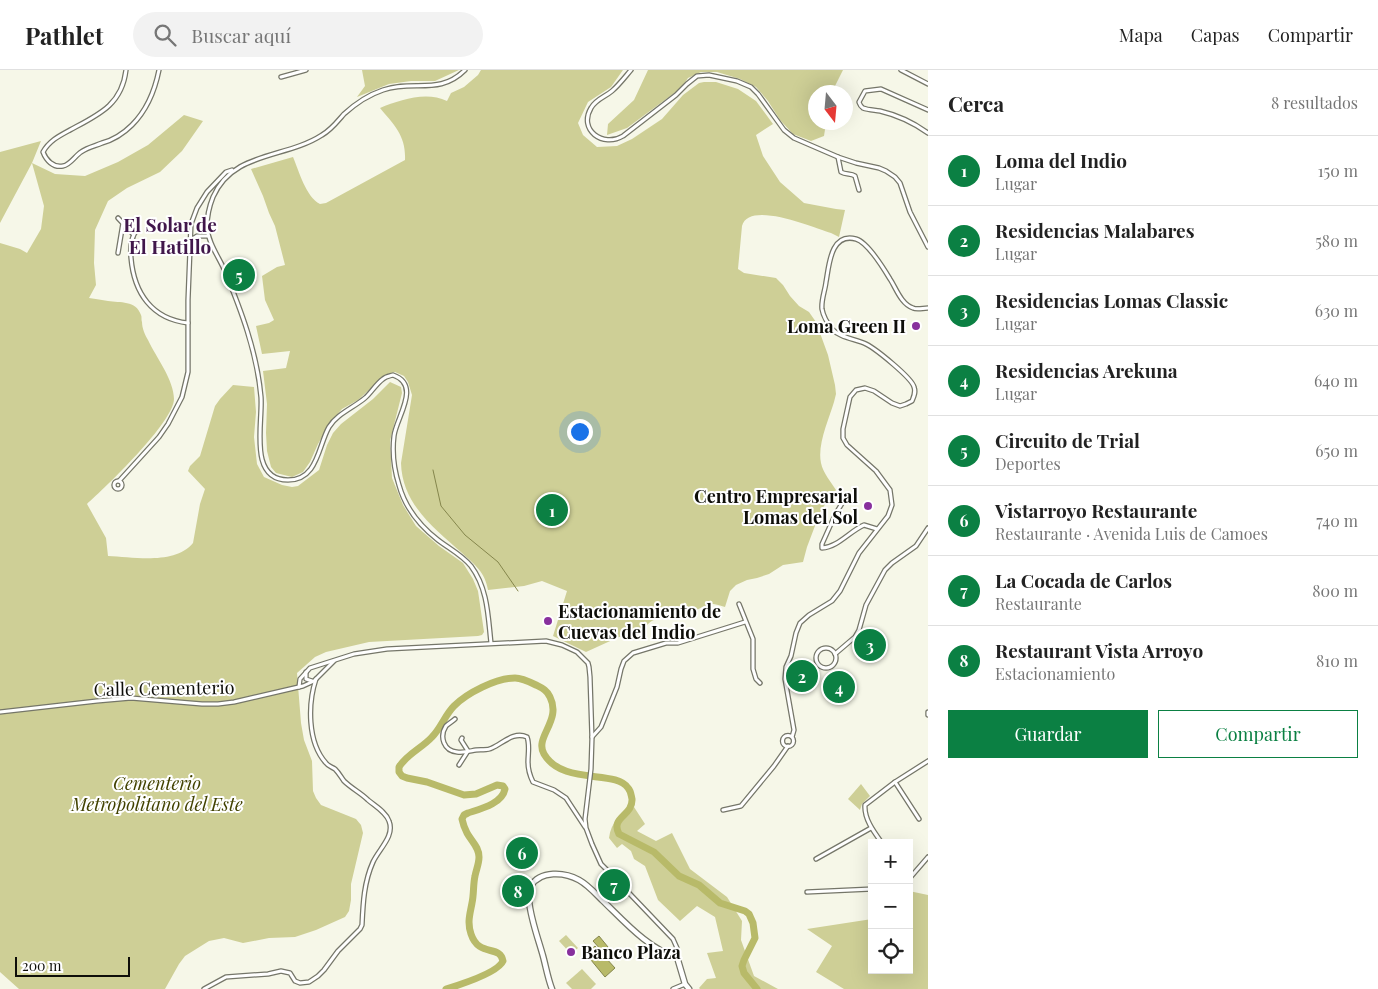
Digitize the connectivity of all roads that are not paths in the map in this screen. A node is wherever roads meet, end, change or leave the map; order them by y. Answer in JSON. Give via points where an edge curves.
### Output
{"nodes":[{"id":1,"x":126,"y":70,"type":"edge"},
{"id":2,"x":159,"y":70,"type":"edge"},
{"id":3,"x":306,"y":70,"type":"edge"},
{"id":4,"x":466,"y":70,"type":"edge"},
{"id":5,"x":631,"y":70,"type":"edge"},
{"id":6,"x":902,"y":70,"type":"edge"},
{"id":7,"x":281,"y":77,"type":"dead end"},
{"id":8,"x":928,"y":84,"type":"edge"},
{"id":9,"x":928,"y":110,"type":"edge"},
{"id":10,"x":928,"y":133,"type":"edge"},
{"id":11,"x":838,"y":157,"type":"junction"},
{"id":12,"x":235,"y":169,"type":"junction"},
{"id":13,"x":858,"y":190,"type":"dead end"},
{"id":14,"x":118,"y":218,"type":"dead end"},
{"id":15,"x":123,"y":223,"type":"junction"},
{"id":16,"x":138,"y":228,"type":"dead end"},
{"id":17,"x":133,"y":234,"type":"junction"},
{"id":18,"x":208,"y":236,"type":"junction"},
{"id":19,"x":191,"y":240,"type":"junction"},
{"id":20,"x":928,"y":246,"type":"edge"},
{"id":21,"x":118,"y":253,"type":"dead end"},
{"id":22,"x":928,"y":308,"type":"edge"},
{"id":23,"x":188,"y":323,"type":"junction"},
{"id":24,"x":119,"y":481,"type":"dead end"},
{"id":25,"x":847,"y":495,"type":"dead end"},
{"id":26,"x":928,"y":528,"type":"edge"},
{"id":27,"x":877,"y":529,"type":"junction"},
{"id":28,"x":738,"y":604,"type":"dead end"},
{"id":29,"x":745,"y":622,"type":"junction"},
{"id":30,"x":491,"y":643,"type":"junction"},
{"id":31,"x":835,"y":654,"type":"junction"},
{"id":32,"x":336,"y":659,"type":"junction"},
{"id":33,"x":306,"y":671,"type":"junction"},
{"id":34,"x":315,"y":680,"type":"junction"},
{"id":35,"x":760,"y":684,"type":"dead end"},
{"id":36,"x":300,"y":687,"type":"junction"},
{"id":37,"x":0,"y":712,"type":"edge"},
{"id":38,"x":455,"y":719,"type":"dead end"},
{"id":39,"x":792,"y":737,"type":"junction"},
{"id":40,"x":462,"y":738,"type":"dead end"},
{"id":41,"x":592,"y":738,"type":"junction"},
{"id":42,"x":788,"y":746,"type":"junction"},
{"id":43,"x":468,"y":751,"type":"junction"},
{"id":44,"x":928,"y":761,"type":"edge"},
{"id":45,"x":459,"y":765,"type":"dead end"},
{"id":46,"x":895,"y":782,"type":"junction"},
{"id":47,"x":723,"y":810,"type":"dead end"},
{"id":48,"x":919,"y":819,"type":"dead end"},
{"id":49,"x":586,"y":827,"type":"junction"},
{"id":50,"x":871,"y":828,"type":"junction"},
{"id":51,"x":879,"y":839,"type":"edge"},
{"id":52,"x":928,"y":857,"type":"edge"},
{"id":53,"x":816,"y":859,"type":"dead end"},
{"id":54,"x":913,"y":872,"type":"edge"},
{"id":55,"x":868,"y":889,"type":"edge"},
{"id":56,"x":807,"y":892,"type":"dead end"},
{"id":57,"x":677,"y":957,"type":"junction"},
{"id":58,"x":549,"y":983,"type":"junction"},
{"id":59,"x":685,"y":984,"type":"junction"},
{"id":60,"x":204,"y":989,"type":"edge"},
{"id":61,"x":548,"y":989,"type":"edge"},
{"id":62,"x":552,"y":989,"type":"edge"},
{"id":63,"x":673,"y":989,"type":"edge"},
{"id":64,"x":689,"y":989,"type":"edge"}],
"edges":[{"from":1,"to":2,"type":"street","via":[[122,88],[108,108],[48,144],[43,152],[46,160],[62,166],[80,152],[104,143],[132,126],[149,101]]},
{"from":3,"to":7,"type":"street"},
{"from":4,"to":12,"type":"street","via":[[444,84],[401,86],[378,92],[353,107],[317,138]]},
{"from":5,"to":11,"type":"street","via":[[589,111],[588,124],[599,138],[618,138],[695,78],[709,75],[734,80],[750,88],[763,99],[790,135]]},
{"from":6,"to":8,"type":"street"},
{"from":9,"to":10,"type":"street","via":[[881,89],[865,91],[859,102],[865,109],[898,116]]},
{"from":11,"to":13,"type":"street","via":[[841,172],[855,176]]},
{"from":11,"to":20,"type":"street","via":[[879,168],[895,177]]},
{"from":12,"to":18,"type":"street","via":[[219,186],[212,200]]},
{"from":12,"to":19,"type":"street","via":[[215,182],[201,201],[191,224]]},
{"from":14,"to":15,"type":"street"},
{"from":15,"to":17,"type":"street"},
{"from":15,"to":21,"type":"street"},
{"from":16,"to":17,"type":"street"},
{"from":17,"to":23,"type":"street","via":[[132,265],[139,290],[166,318]]},
{"from":18,"to":19,"type":"street","via":[[197,236]]},
{"from":18,"to":30,"type":"street","via":[[244,319],[253,349],[260,394],[260,456],[265,470],[282,480],[305,475],[317,460],[333,422],[364,399],[382,379],[390,376],[400,378],[405,384],[407,397],[394,433],[393,450],[401,492],[420,523],[472,568],[486,600]]},
{"from":19,"to":23,"type":"street"},
{"from":22,"to":27,"type":"street","via":[[913,308],[905,302],[861,241],[849,239],[835,246],[822,304],[828,323],[836,332],[874,349],[912,381],[915,388],[913,398],[903,405],[892,403],[866,388],[852,393],[848,402],[843,438],[890,490],[892,505]]},
{"from":23,"to":24,"type":"street","via":[[188,372],[182,397],[159,438]]},
{"from":25,"to":27,"type":"street","via":[[822,548],[830,547],[864,525]]},
{"from":26,"to":31,"type":"street","via":[[916,546],[885,570],[866,605],[855,637]]},
{"from":27,"to":39,"type":"street","via":[[858,553],[832,601],[800,623],[785,679],[794,730]]},
{"from":28,"to":29,"type":"street"},
{"from":29,"to":35,"type":"street","via":[[753,638],[753,669]]},
{"from":29,"to":41,"type":"street","via":[[633,653],[620,668],[617,687]]},
{"from":30,"to":32,"type":"street","via":[[387,649]]},
{"from":30,"to":41,"type":"street","via":[[550,641],[581,656],[588,663],[590,672]]},
{"from":31,"to":31,"type":"street","via":[[828,649],[822,650],[817,657],[818,663],[826,668],[832,666],[836,661]]},
{"from":32,"to":33,"type":"street"},
{"from":32,"to":34,"type":"street"},
{"from":33,"to":34,"type":"street","via":[[306,679]]},
{"from":33,"to":36,"type":"street","via":[[300,679]]},
{"from":34,"to":36,"type":"street","name":"Calle Cementerio"},
{"from":34,"to":60,"type":"street","via":[[310,703],[318,750],[326,764],[385,814],[390,823],[390,834],[379,850],[366,882],[362,925],[324,970],[309,982],[300,983],[290,973],[281,971],[226,977]]},
{"from":36,"to":37,"type":"street","name":"Calle Cementerio","via":[[218,704],[131,698]]},
{"from":38,"to":43,"type":"street","via":[[446,726],[442,739],[444,744],[448,750]]},
{"from":39,"to":42,"type":"street","via":[[793,743]]},
{"from":39,"to":42,"type":"street","via":[[783,739]]},
{"from":40,"to":43,"type":"street"},
{"from":41,"to":49,"type":"street"},
{"from":42,"to":47,"type":"street","via":[[741,806]]},
{"from":43,"to":45,"type":"street"},
{"from":43,"to":49,"type":"street","via":[[486,750],[522,734],[527,737],[530,743],[529,775],[533,782],[566,798]]},
{"from":44,"to":46,"type":"street"},
{"from":46,"to":48,"type":"street"},
{"from":46,"to":50,"type":"street","via":[[864,805]]},
{"from":49,"to":57,"type":"street","via":[[602,864],[673,939]]},
{"from":50,"to":51,"type":"street"},
{"from":50,"to":53,"type":"street"},
{"from":52,"to":54,"type":"street"},
{"from":55,"to":56,"type":"street"},
{"from":57,"to":58,"type":"street","via":[[645,939],[579,879],[546,875],[535,881],[528,895]]},
{"from":57,"to":59,"type":"street"},
{"from":58,"to":61,"type":"street"},
{"from":58,"to":62,"type":"street"},
{"from":59,"to":63,"type":"street"},
{"from":59,"to":64,"type":"street"}]}
